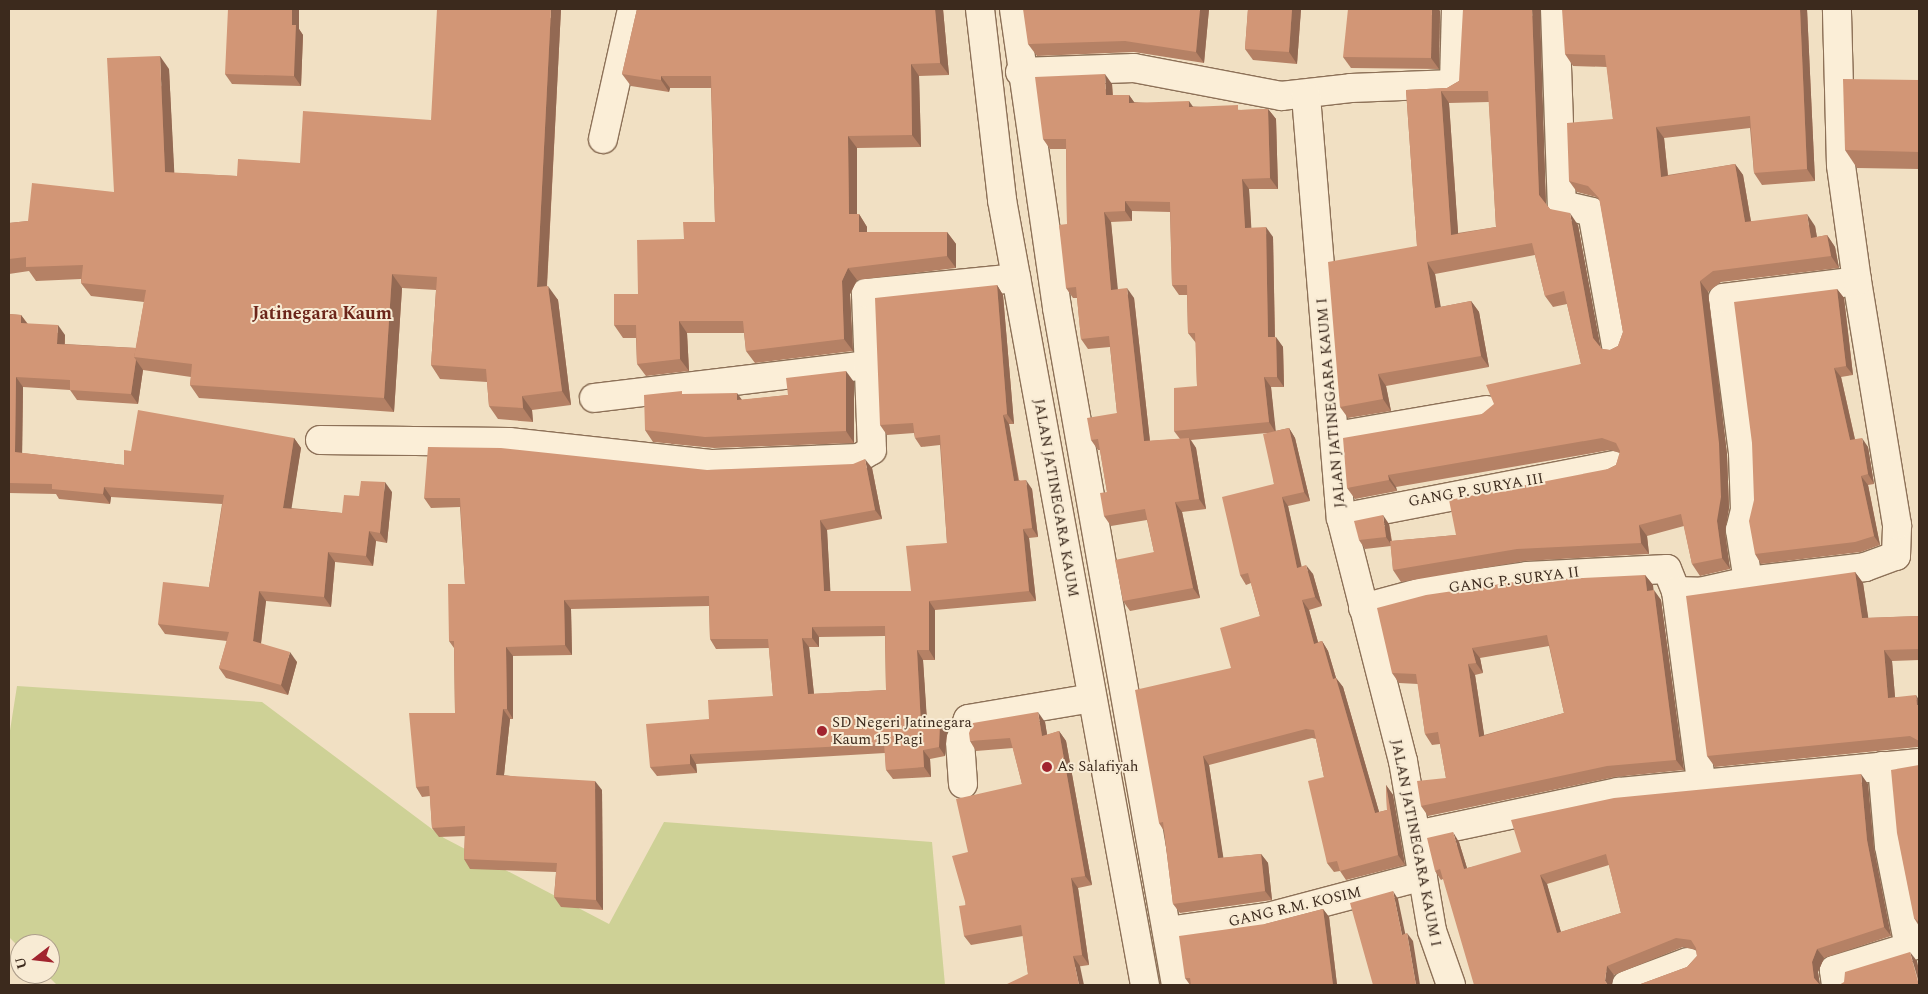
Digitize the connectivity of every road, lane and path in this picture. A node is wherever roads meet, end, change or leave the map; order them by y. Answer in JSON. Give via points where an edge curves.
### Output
{"nodes":[{"id":1,"x":632,"y":9,"type":"edge"},
{"id":2,"x":980,"y":9,"type":"edge"},
{"id":3,"x":1014,"y":9,"type":"edge"},
{"id":4,"x":1456,"y":9,"type":"edge"},
{"id":5,"x":1555,"y":9,"type":"edge"},
{"id":6,"x":1837,"y":9,"type":"edge"},
{"id":7,"x":1020,"y":72,"type":"junction"},
{"id":8,"x":1306,"y":96,"type":"junction"},
{"id":9,"x":603,"y":139,"type":"dead end"},
{"id":10,"x":1016,"y":278,"type":"junction"},
{"id":11,"x":1857,"y":281,"type":"junction"},
{"id":12,"x":1616,"y":346,"type":"edge"},
{"id":13,"x":867,"y":365,"type":"junction"},
{"id":14,"x":594,"y":398,"type":"dead end"},
{"id":15,"x":1487,"y":410,"type":"edge"},
{"id":16,"x":1336,"y":436,"type":"junction"},
{"id":17,"x":320,"y":440,"type":"dead end"},
{"id":18,"x":1613,"y":466,"type":"edge"},
{"id":19,"x":1341,"y":518,"type":"junction"},
{"id":20,"x":1672,"y":580,"type":"junction"},
{"id":21,"x":1748,"y":581,"type":"junction"},
{"id":22,"x":1363,"y":608,"type":"junction"},
{"id":23,"x":1092,"y":698,"type":"junction"},
{"id":24,"x":1919,"y":763,"type":"edge"},
{"id":25,"x":1882,"y":766,"type":"junction"},
{"id":26,"x":1701,"y":782,"type":"junction"},
{"id":27,"x":963,"y":784,"type":"dead end"},
{"id":28,"x":1416,"y":835,"type":"junction"},
{"id":29,"x":1423,"y":876,"type":"junction"},
{"id":30,"x":1909,"y":899,"type":"edge"},
{"id":31,"x":1167,"y":931,"type":"junction"},
{"id":32,"x":1914,"y":945,"type":"edge"},
{"id":33,"x":1688,"y":962,"type":"dead end"},
{"id":34,"x":1145,"y":985,"type":"edge"},
{"id":35,"x":1176,"y":985,"type":"edge"},
{"id":36,"x":1451,"y":985,"type":"edge"},
{"id":37,"x":1626,"y":985,"type":"edge"},
{"id":38,"x":1836,"y":985,"type":"edge"}],
"edges":[{"from":1,"to":9,"type":"street"},
{"from":2,"to":10,"type":"street","name":"JALAN JATINEGARA KAUM","via":[[1002,200]]},
{"from":3,"to":7,"type":"street"},
{"from":4,"to":8,"type":"street","via":[[1454,84],[1351,88]]},
{"from":5,"to":12,"type":"street","via":[[1562,205],[1592,212]]},
{"from":6,"to":11,"type":"street","via":[[1842,165]]},
{"from":7,"to":8,"type":"street","via":[[1134,68],[1238,90]]},
{"from":7,"to":31,"type":"street"},
{"from":8,"to":16,"type":"street","name":"JALAN JATINEGARA KAUM I","via":[[1320,239],[1323,334]]},
{"from":10,"to":13,"type":"street","via":[[870,290],[864,299]]},
{"from":10,"to":23,"type":"street","name":"JALAN JATINEGARA KAUM"},
{"from":11,"to":21,"type":"street","via":[[1722,300],[1743,453],[1744,510],[1740,530]]},
{"from":11,"to":21,"type":"street","name":"GANG P. SURYA II","via":[[1897,525],[1896,556],[1865,567]]},
{"from":13,"to":14,"type":"street"},
{"from":13,"to":17,"type":"street","via":[[872,450],[859,458],[714,464],[509,442]]},
{"from":15,"to":16,"type":"street"},
{"from":16,"to":19,"type":"street","name":"JALAN JATINEGARA KAUM I"},
{"from":18,"to":19,"type":"street","name":"GANG P. SURYA III","via":[[1405,502]]},
{"from":19,"to":22,"type":"street","name":"JALAN JATINEGARA KAUM I"},
{"from":20,"to":21,"type":"street","name":"GANG P. SURYA II","via":[[1700,592]]},
{"from":20,"to":22,"type":"street","name":"GANG P. SURYA II","via":[[1527,576],[1430,590]]},
{"from":20,"to":26,"type":"street"},
{"from":22,"to":28,"type":"street","name":"JALAN JATINEGARA KAUM I","via":[[1403,761]]},
{"from":23,"to":27,"type":"street","via":[[968,719],[960,741]]},
{"from":23,"to":34,"type":"street","name":"JALAN JATINEGARA KAUM"},
{"from":24,"to":25,"type":"street"},
{"from":25,"to":26,"type":"street"},
{"from":25,"to":30,"type":"street"},
{"from":26,"to":28,"type":"street","via":[[1618,792]]},
{"from":28,"to":29,"type":"street","name":"JALAN JATINEGARA KAUM I"},
{"from":29,"to":31,"type":"street","name":"GANG R.M. KOSIM","via":[[1259,918]]},
{"from":29,"to":36,"type":"street","name":"JALAN JATINEGARA KAUM I","via":[[1440,961]]},
{"from":30,"to":32,"type":"street"},
{"from":31,"to":35,"type":"street"},
{"from":32,"to":38,"type":"street","via":[[1834,970]]},
{"from":33,"to":37,"type":"street"}]}
